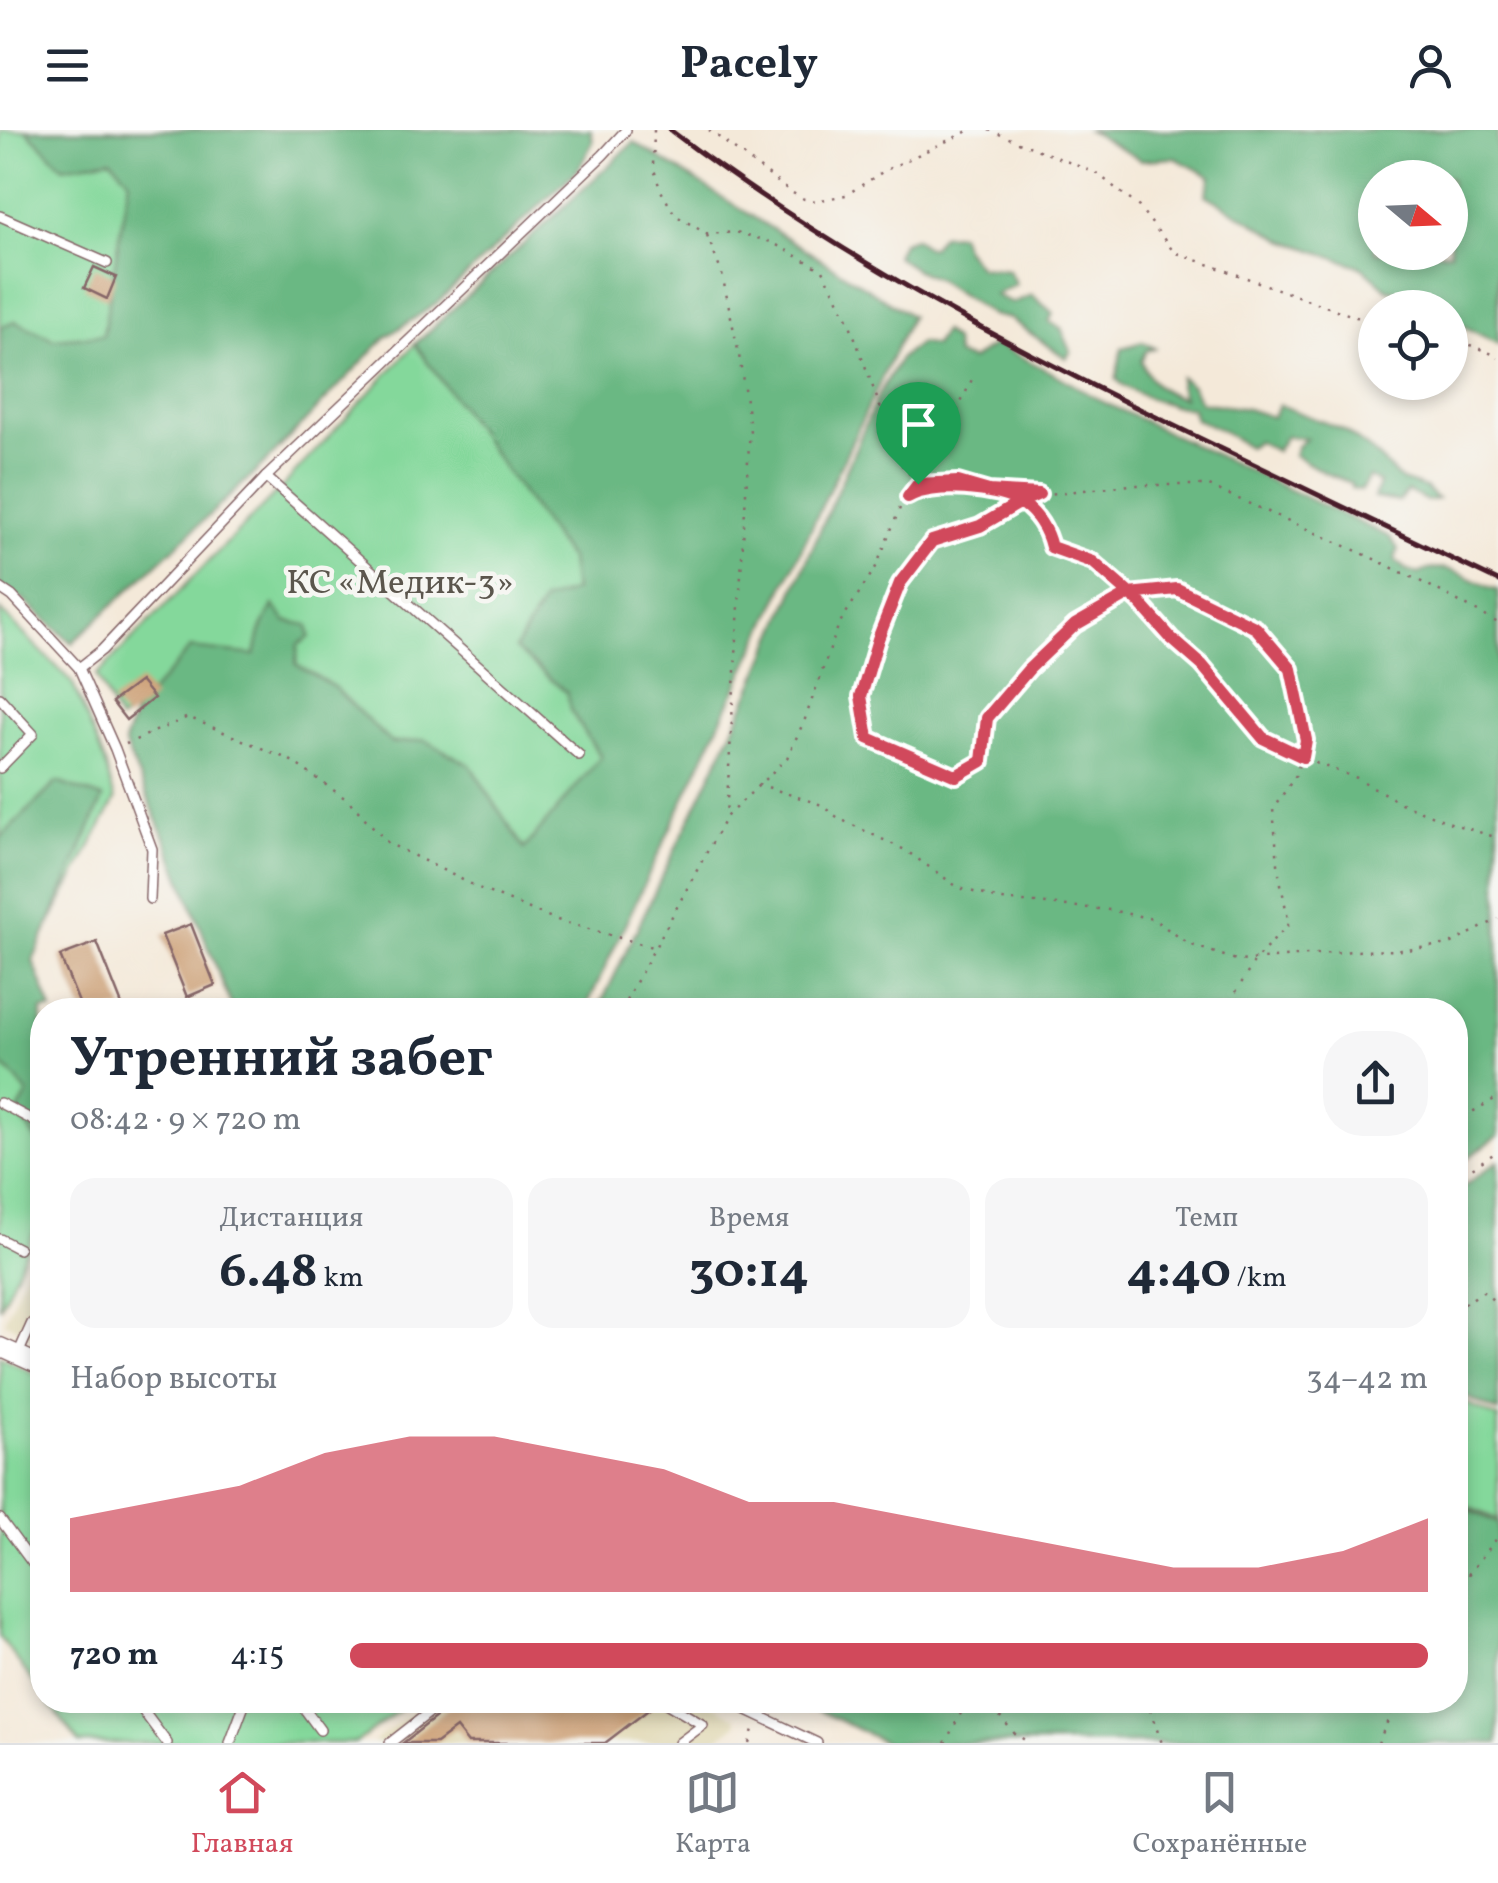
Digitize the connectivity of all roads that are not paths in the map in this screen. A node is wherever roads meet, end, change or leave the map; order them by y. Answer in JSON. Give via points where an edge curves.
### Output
{"nodes":[{"id":1,"x":626,"y":130,"type":"edge"},
{"id":2,"x":0,"y":216,"type":"edge"},
{"id":3,"x":107,"y":263,"type":"dead end"},
{"id":4,"x":266,"y":478,"type":"junction"},
{"id":5,"x":0,"y":588,"type":"edge"},
{"id":6,"x":79,"y":668,"type":"junction"},
{"id":7,"x":0,"y":698,"type":"edge"},
{"id":8,"x":580,"y":755,"type":"dead end"},
{"id":9,"x":0,"y":768,"type":"edge"},
{"id":10,"x":150,"y":900,"type":"dead end"},
{"id":11,"x":0,"y":1103,"type":"edge"},
{"id":12,"x":30,"y":1119,"type":"edge"},
{"id":13,"x":0,"y":1239,"type":"edge"},
{"id":14,"x":19,"y":1248,"type":"dead end"},
{"id":15,"x":30,"y":1325,"type":"edge"},
{"id":16,"x":9,"y":1351,"type":"edge"},
{"id":17,"x":0,"y":1519,"type":"edge"},
{"id":18,"x":30,"y":1560,"type":"edge"},
{"id":19,"x":144,"y":1713,"type":"edge"},
{"id":20,"x":241,"y":1713,"type":"edge"},
{"id":21,"x":308,"y":1713,"type":"edge"},
{"id":22,"x":428,"y":1713,"type":"edge"},
{"id":23,"x":683,"y":1713,"type":"edge"},
{"id":24,"x":754,"y":1713,"type":"edge"},
{"id":25,"x":320,"y":1730,"type":"dead end"},
{"id":26,"x":166,"y":1743,"type":"edge"},
{"id":27,"x":230,"y":1743,"type":"edge"},
{"id":28,"x":390,"y":1743,"type":"edge"},
{"id":29,"x":679,"y":1743,"type":"edge"},
{"id":30,"x":818,"y":1743,"type":"edge"}],
"edges":[{"from":1,"to":4,"type":"lane"},
{"from":2,"to":3,"type":"lane"},
{"from":4,"to":6,"type":"lane"},
{"from":4,"to":8,"type":"lane"},
{"from":5,"to":6,"type":"lane"},
{"from":6,"to":10,"type":"lane","via":[[152,849]]},
{"from":7,"to":9,"type":"lane","via":[[32,734]]},
{"from":11,"to":12,"type":"lane"},
{"from":13,"to":14,"type":"lane"},
{"from":15,"to":16,"type":"lane"},
{"from":17,"to":18,"type":"lane"},
{"from":19,"to":26,"type":"lane"},
{"from":20,"to":27,"type":"lane"},
{"from":21,"to":25,"type":"lane"},
{"from":22,"to":28,"type":"lane"},
{"from":23,"to":29,"type":"lane","via":[[703,1725]]},
{"from":24,"to":30,"type":"lane"}]}
